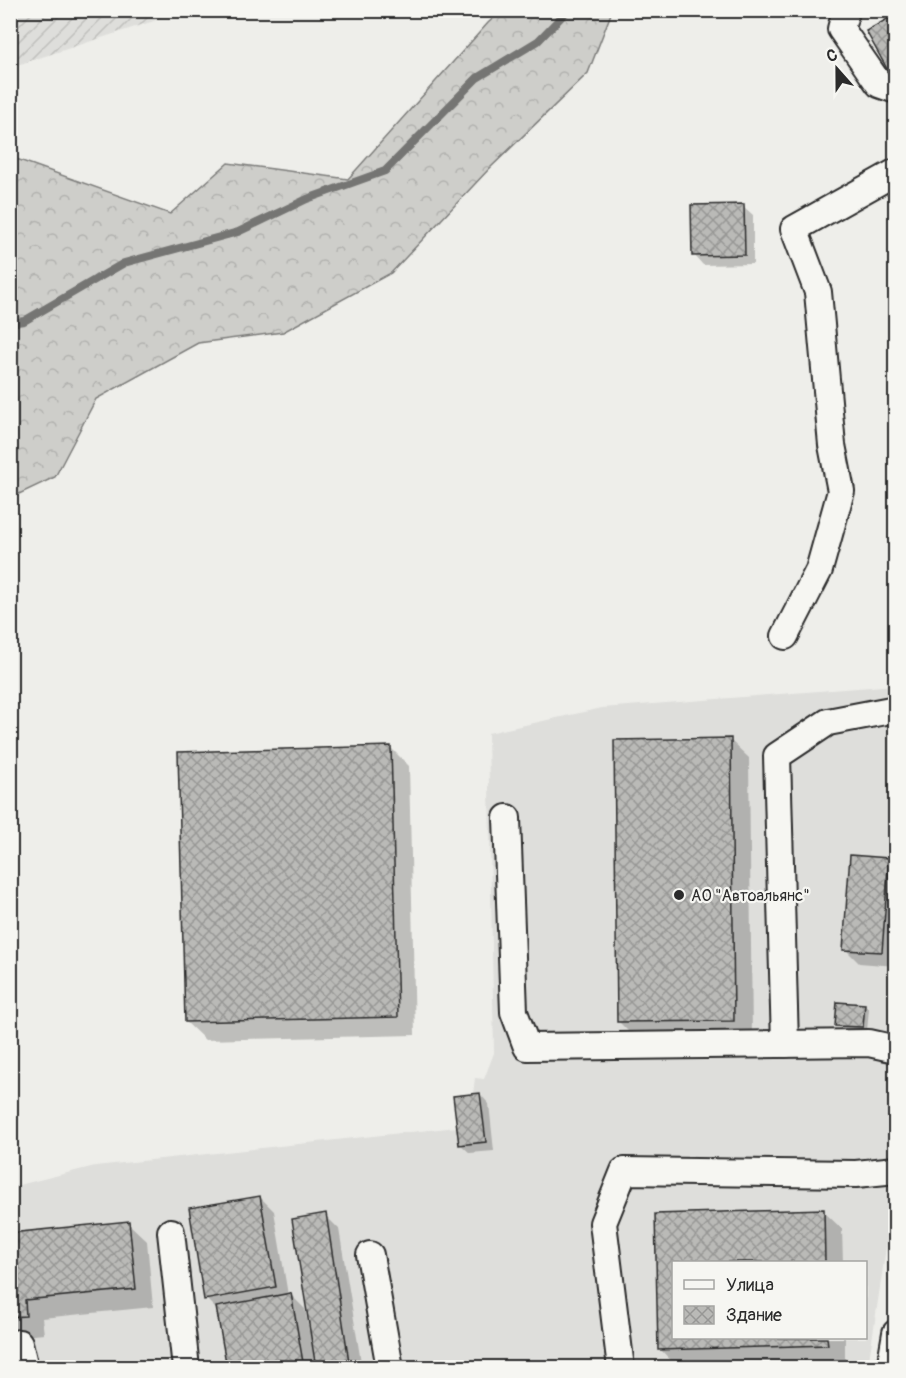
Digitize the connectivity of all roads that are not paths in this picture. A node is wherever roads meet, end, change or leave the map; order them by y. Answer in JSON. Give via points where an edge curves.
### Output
{"nodes":[{"id":1,"x":846,"y":10,"type":"edge"},
{"id":2,"x":896,"y":90,"type":"edge"},
{"id":3,"x":896,"y":172,"type":"edge"},
{"id":4,"x":786,"y":636,"type":"dead end"},
{"id":5,"x":896,"y":709,"type":"edge"},
{"id":6,"x":507,"y":818,"type":"dead end"},
{"id":7,"x":785,"y":1044,"type":"junction"},
{"id":8,"x":896,"y":1049,"type":"edge"},
{"id":9,"x":896,"y":1170,"type":"edge"},
{"id":10,"x":171,"y":1232,"type":"dead end"},
{"id":11,"x":370,"y":1255,"type":"dead end"},
{"id":12,"x":896,"y":1333,"type":"edge"},
{"id":13,"x":19,"y":1343,"type":"dead end"},
{"id":14,"x":24,"y":1368,"type":"edge"},
{"id":15,"x":186,"y":1368,"type":"edge"},
{"id":16,"x":390,"y":1368,"type":"edge"},
{"id":17,"x":621,"y":1368,"type":"edge"},
{"id":18,"x":890,"y":1368,"type":"edge"}],
"edges":[{"from":1,"to":2,"type":"street","via":[[841,29],[879,84]]},
{"from":3,"to":4,"type":"street","via":[[794,229],[818,292],[832,445],[841,491],[819,570]]},
{"from":5,"to":7,"type":"street","via":[[828,722],[777,756]]},
{"from":6,"to":7,"type":"street","via":[[514,1012],[526,1047]]},
{"from":7,"to":8,"type":"street","via":[[869,1044]]},
{"from":9,"to":17,"type":"street","via":[[856,1174],[624,1171],[603,1223]]},
{"from":10,"to":15,"type":"street"},
{"from":11,"to":16,"type":"street"},
{"from":12,"to":18,"type":"street"},
{"from":13,"to":14,"type":"street"}]}
